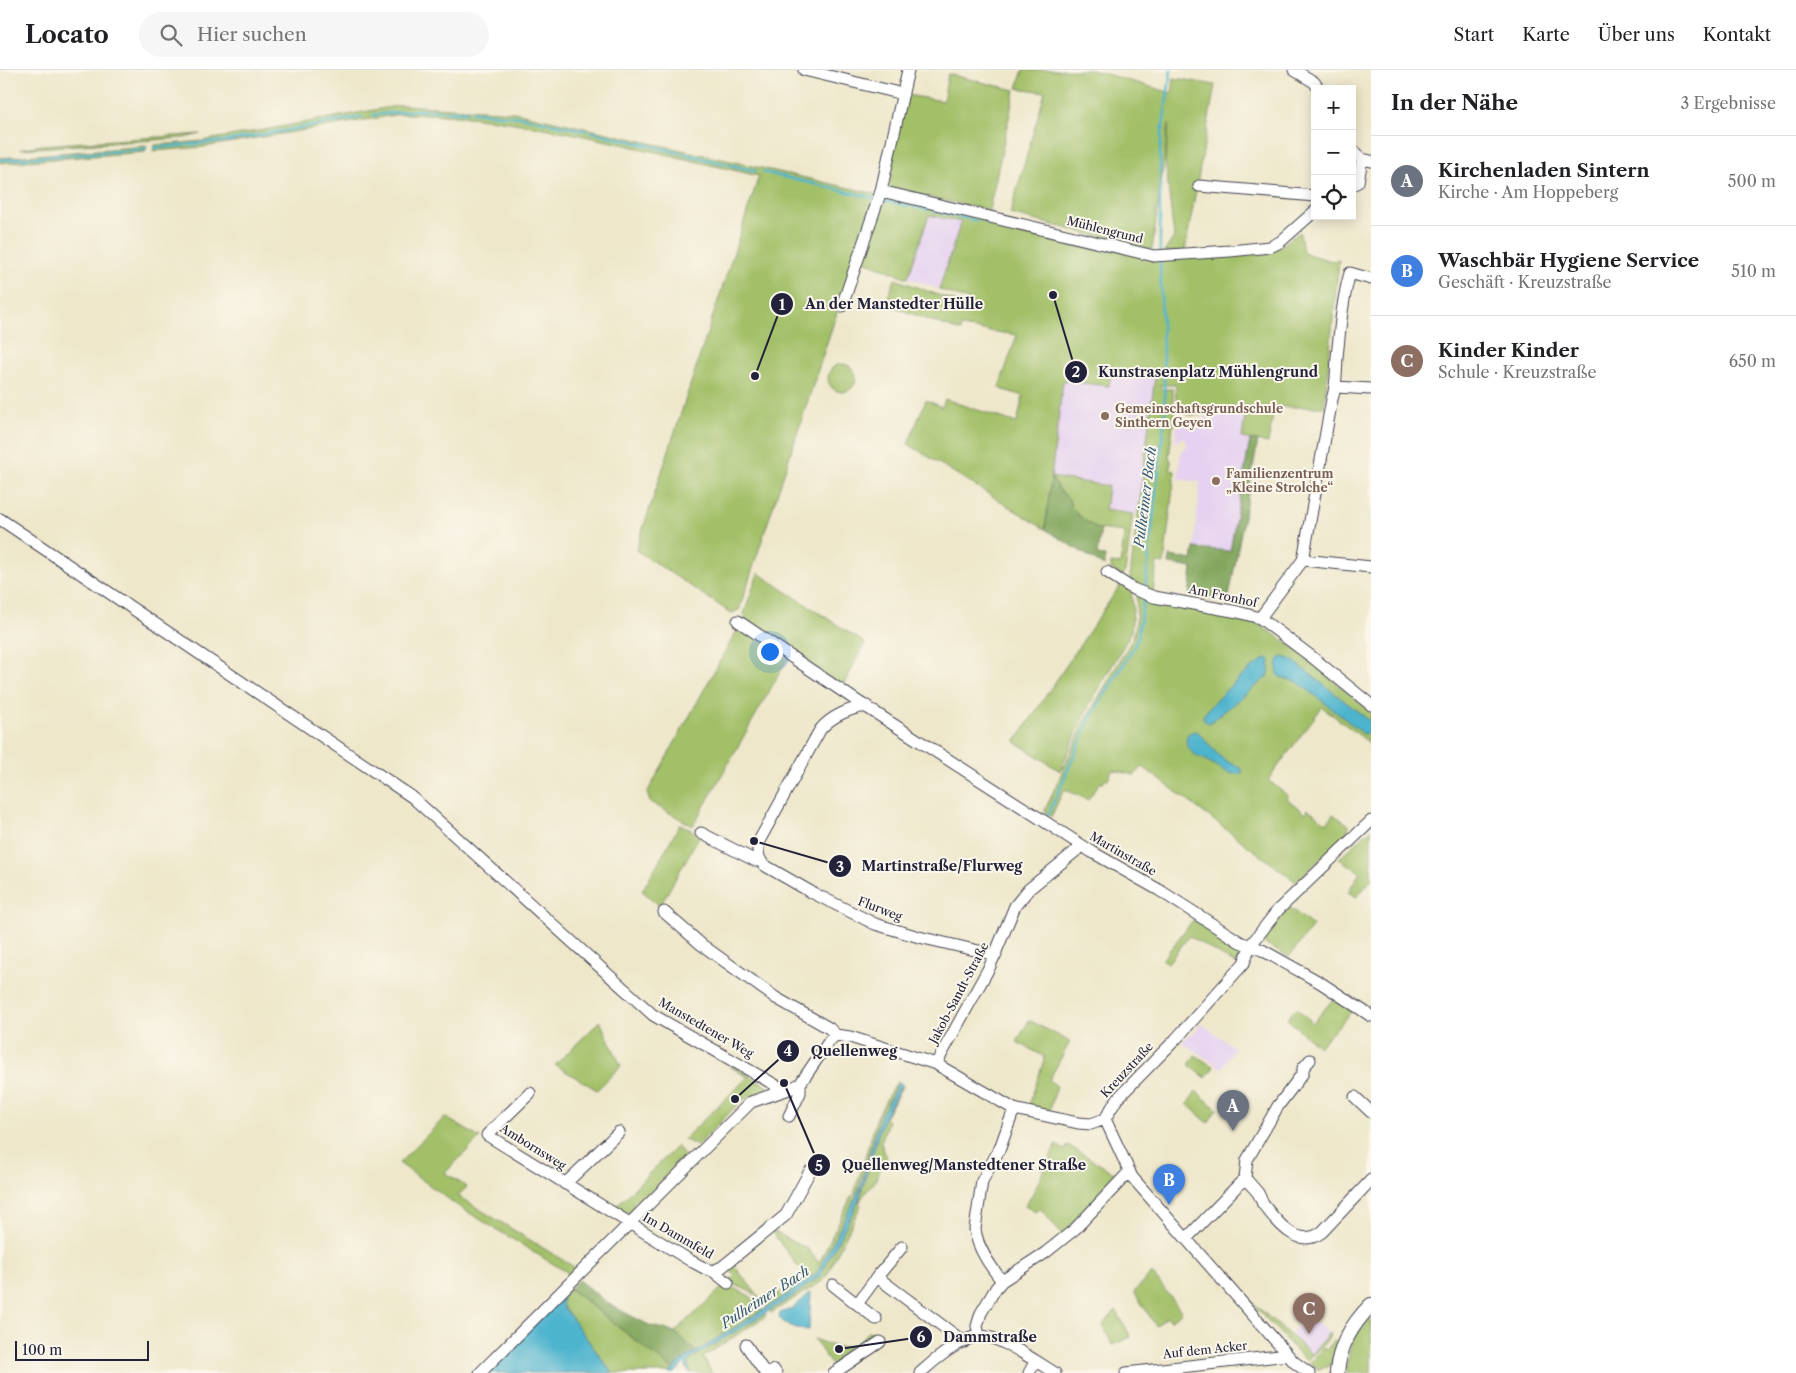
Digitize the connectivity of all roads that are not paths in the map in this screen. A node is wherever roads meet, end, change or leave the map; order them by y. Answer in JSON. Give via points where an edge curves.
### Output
{"nodes":[{"id":1,"x":804,"y":70,"type":"edge"},
{"id":2,"x":908,"y":70,"type":"edge"},
{"id":3,"x":1294,"y":70,"type":"edge"},
{"id":4,"x":1316,"y":85,"type":"edge"},
{"id":5,"x":903,"y":94,"type":"junction"},
{"id":6,"x":1356,"y":153,"type":"edge"},
{"id":7,"x":1367,"y":160,"type":"edge"},
{"id":8,"x":1356,"y":183,"type":"edge"},
{"id":9,"x":1199,"y":186,"type":"dead end"},
{"id":10,"x":881,"y":191,"type":"junction"},
{"id":11,"x":1311,"y":196,"type":"edge"},
{"id":12,"x":1311,"y":215,"type":"edge"},
{"id":13,"x":1371,"y":279,"type":"edge"},
{"id":14,"x":842,"y":306,"type":"dead end"},
{"id":15,"x":1336,"y":388,"type":"junction"},
{"id":16,"x":1371,"y":389,"type":"edge"},
{"id":17,"x":0,"y":518,"type":"edge"},
{"id":18,"x":1303,"y":560,"type":"junction"},
{"id":19,"x":1371,"y":567,"type":"edge"},
{"id":20,"x":1107,"y":572,"type":"dead end"},
{"id":21,"x":1260,"y":618,"type":"junction"},
{"id":22,"x":738,"y":621,"type":"dead end"},
{"id":23,"x":862,"y":703,"type":"junction"},
{"id":24,"x":1371,"y":705,"type":"edge"},
{"id":25,"x":1371,"y":821,"type":"edge"},
{"id":26,"x":701,"y":833,"type":"dead end"},
{"id":27,"x":1082,"y":846,"type":"junction"},
{"id":28,"x":762,"y":862,"type":"junction"},
{"id":29,"x":664,"y":912,"type":"dead end"},
{"id":30,"x":1250,"y":946,"type":"junction"},
{"id":31,"x":996,"y":955,"type":"junction"},
{"id":32,"x":1371,"y":1016,"type":"edge"},
{"id":33,"x":836,"y":1035,"type":"junction"},
{"id":34,"x":1310,"y":1060,"type":"dead end"},
{"id":35,"x":936,"y":1064,"type":"junction"},
{"id":36,"x":800,"y":1084,"type":"junction"},
{"id":37,"x":784,"y":1090,"type":"junction"},
{"id":38,"x":530,"y":1093,"type":"dead end"},
{"id":39,"x":1355,"y":1097,"type":"dead end"},
{"id":40,"x":1014,"y":1109,"type":"junction"},
{"id":41,"x":1371,"y":1112,"type":"edge"},
{"id":42,"x":789,"y":1116,"type":"dead end"},
{"id":43,"x":1105,"y":1119,"type":"junction"},
{"id":44,"x":619,"y":1132,"type":"dead end"},
{"id":45,"x":810,"y":1171,"type":"dead end"},
{"id":46,"x":1129,"y":1172,"type":"junction"},
{"id":47,"x":1245,"y":1178,"type":"junction"},
{"id":48,"x":1371,"y":1180,"type":"edge"},
{"id":49,"x":565,"y":1184,"type":"junction"},
{"id":50,"x":630,"y":1224,"type":"junction"},
{"id":51,"x":1186,"y":1239,"type":"junction"},
{"id":52,"x":902,"y":1247,"type":"dead end"},
{"id":53,"x":713,"y":1271,"type":"junction"},
{"id":54,"x":877,"y":1278,"type":"junction"},
{"id":55,"x":1002,"y":1281,"type":"junction"},
{"id":56,"x":728,"y":1283,"type":"dead end"},
{"id":57,"x":833,"y":1285,"type":"dead end"},
{"id":58,"x":857,"y":1304,"type":"junction"},
{"id":59,"x":1371,"y":1305,"type":"edge"},
{"id":60,"x":876,"y":1319,"type":"dead end"},
{"id":61,"x":979,"y":1336,"type":"junction"},
{"id":62,"x":880,"y":1342,"type":"dead end"},
{"id":63,"x":964,"y":1342,"type":"junction"},
{"id":64,"x":746,"y":1345,"type":"dead end"},
{"id":65,"x":1288,"y":1355,"type":"junction"},
{"id":66,"x":1035,"y":1362,"type":"junction"},
{"id":67,"x":480,"y":1373,"type":"edge"},
{"id":68,"x":765,"y":1373,"type":"edge"},
{"id":69,"x":769,"y":1373,"type":"edge"},
{"id":70,"x":776,"y":1373,"type":"edge"},
{"id":71,"x":834,"y":1373,"type":"edge"},
{"id":72,"x":920,"y":1373,"type":"edge"},
{"id":73,"x":1028,"y":1373,"type":"edge"},
{"id":74,"x":1055,"y":1373,"type":"edge"},
{"id":75,"x":1126,"y":1373,"type":"edge"},
{"id":76,"x":1309,"y":1373,"type":"edge"},
{"id":77,"x":1337,"y":1373,"type":"edge"}],
"edges":[{"from":1,"to":5,"type":"street"},
{"from":2,"to":5,"type":"street"},
{"from":3,"to":4,"type":"street"},
{"from":5,"to":10,"type":"street"},
{"from":6,"to":7,"type":"street"},
{"from":7,"to":8,"type":"street"},
{"from":9,"to":11,"type":"street"},
{"from":10,"to":12,"type":"street","name":"Mühlengrund","via":[[1159,255],[1270,247]]},
{"from":10,"to":14,"type":"street"},
{"from":13,"to":15,"type":"street","via":[[1350,273],[1343,299]]},
{"from":15,"to":16,"type":"street"},
{"from":15,"to":18,"type":"street"},
{"from":17,"to":37,"type":"street","name":"Manstedtener Weg","via":[[412,797],[653,1015]]},
{"from":18,"to":19,"type":"street"},
{"from":18,"to":21,"type":"street"},
{"from":20,"to":21,"type":"street","name":"Am Fronhof","via":[[1154,597]]},
{"from":21,"to":24,"type":"street","name":"Am Fronhof"},
{"from":22,"to":23,"type":"street","name":"Martinstraße"},
{"from":23,"to":27,"type":"street","name":"Martinstraße"},
{"from":23,"to":28,"type":"street","via":[[860,707],[829,721],[820,730],[759,841],[758,852]]},
{"from":25,"to":30,"type":"street","name":"Kreuzstraße","via":[[1278,910]]},
{"from":26,"to":28,"type":"street","name":"Flurweg","via":[[742,856]]},
{"from":27,"to":30,"type":"street","name":"Martinstraße"},
{"from":27,"to":31,"type":"street","name":"Jakob-Sandt-Straße","via":[[1022,896],[1012,912]]},
{"from":28,"to":31,"type":"street","name":"Flurweg","via":[[811,892],[875,924]]},
{"from":29,"to":33,"type":"street","via":[[702,945],[776,998]]},
{"from":30,"to":32,"type":"street","name":"Martinstraße","via":[[1320,983]]},
{"from":30,"to":43,"type":"street","name":"Kreuzstraße","via":[[1244,963],[1175,1040],[1117,1098]]},
{"from":31,"to":35,"type":"street","name":"Jakob-Sandt-Straße"},
{"from":33,"to":35,"type":"street"},
{"from":33,"to":36,"type":"street"},
{"from":34,"to":47,"type":"street","via":[[1278,1106],[1247,1160]]},
{"from":35,"to":40,"type":"street"},
{"from":36,"to":37,"type":"street"},
{"from":36,"to":42,"type":"street","via":[[800,1093]]},
{"from":37,"to":50,"type":"street","via":[[751,1102]]},
{"from":38,"to":49,"type":"street","name":"Ambornsweg","via":[[486,1135]]},
{"from":39,"to":41,"type":"street"},
{"from":40,"to":43,"type":"street","via":[[1078,1123],[1091,1124]]},
{"from":40,"to":55,"type":"street","via":[[1000,1148],[982,1181],[976,1229],[984,1253]]},
{"from":43,"to":46,"type":"street"},
{"from":44,"to":49,"type":"street","name":"Ambornsweg"},
{"from":45,"to":53,"type":"street","name":"Im Dammfeld","via":[[786,1215]]},
{"from":46,"to":51,"type":"street"},
{"from":46,"to":55,"type":"street","via":[[1075,1229]]},
{"from":47,"to":48,"type":"street","via":[[1289,1233],[1305,1239],[1317,1237]]},
{"from":47,"to":51,"type":"street"},
{"from":49,"to":50,"type":"street","name":"Ambornsweg"},
{"from":50,"to":53,"type":"street","name":"Im Dammfeld"},
{"from":50,"to":67,"type":"street"},
{"from":51,"to":65,"type":"street"},
{"from":52,"to":54,"type":"street"},
{"from":53,"to":56,"type":"street","name":"Im Dammfeld"},
{"from":54,"to":58,"type":"street"},
{"from":54,"to":63,"type":"street"},
{"from":55,"to":61,"type":"street","via":[[981,1313],[977,1326]]},
{"from":57,"to":58,"type":"street"},
{"from":58,"to":60,"type":"street"},
{"from":59,"to":77,"type":"street","via":[[1345,1339]]},
{"from":61,"to":63,"type":"street"},
{"from":61,"to":66,"type":"street","via":[[1002,1342]]},
{"from":62,"to":71,"type":"street"},
{"from":63,"to":72,"type":"street"},
{"from":64,"to":68,"type":"street"},
{"from":65,"to":75,"type":"street","name":"Auf dem Acker"},
{"from":65,"to":76,"type":"street"},
{"from":66,"to":73,"type":"street"},
{"from":66,"to":74,"type":"street"},
{"from":69,"to":70,"type":"street","via":[[774,1370]]}]}
